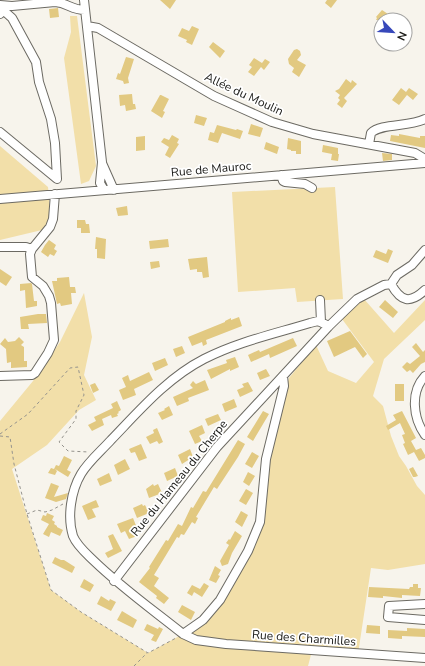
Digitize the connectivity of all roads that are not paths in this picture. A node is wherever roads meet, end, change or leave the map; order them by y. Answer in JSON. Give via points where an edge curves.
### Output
{"nodes":[{"id":1,"x":84,"y":0,"type":"edge"},
{"id":2,"x":1,"y":8,"type":"edge"},
{"id":3,"x":85,"y":10,"type":"junction"},
{"id":4,"x":87,"y":26,"type":"junction"},
{"id":5,"x":425,"y":119,"type":"edge"},
{"id":6,"x":0,"y":132,"type":"edge"},
{"id":7,"x":369,"y":144,"type":"junction"},
{"id":8,"x":425,"y":159,"type":"edge"},
{"id":9,"x":102,"y":162,"type":"junction"},
{"id":10,"x":425,"y":163,"type":"edge"},
{"id":11,"x":100,"y":174,"type":"junction"},
{"id":12,"x":281,"y":175,"type":"junction"},
{"id":13,"x":312,"y":188,"type":"dead end"},
{"id":14,"x":104,"y":190,"type":"junction"},
{"id":15,"x":114,"y":190,"type":"junction"},
{"id":16,"x":80,"y":192,"type":"junction"},
{"id":17,"x":55,"y":194,"type":"junction"},
{"id":18,"x":0,"y":199,"type":"edge"},
{"id":19,"x":0,"y":247,"type":"edge"},
{"id":20,"x":32,"y":249,"type":"junction"},
{"id":21,"x":425,"y":250,"type":"edge"},
{"id":22,"x":390,"y":284,"type":"junction"},
{"id":23,"x":425,"y":290,"type":"edge"},
{"id":24,"x":320,"y":300,"type":"dead end"},
{"id":25,"x":325,"y":324,"type":"junction"},
{"id":26,"x":0,"y":376,"type":"edge"},
{"id":27,"x":282,"y":376,"type":"junction"},
{"id":28,"x":425,"y":376,"type":"edge"},
{"id":29,"x":425,"y":435,"type":"edge"},
{"id":30,"x":114,"y":581,"type":"junction"},
{"id":31,"x":425,"y":604,"type":"edge"},
{"id":32,"x":425,"y":620,"type":"edge"},
{"id":33,"x":183,"y":634,"type":"junction"},
{"id":34,"x":425,"y":658,"type":"edge"}],
"edges":[{"from":1,"to":3,"type":"street"},
{"from":2,"to":3,"type":"street","via":[[62,2],[76,10]]},
{"from":2,"to":6,"type":"street","via":[[12,18],[36,62],[51,119],[57,179]]},
{"from":3,"to":4,"type":"street"},
{"from":4,"to":7,"type":"street","name":"Allée du Moulin","via":[[98,28],[214,96],[272,122],[313,134]]},
{"from":4,"to":9,"type":"street"},
{"from":5,"to":7,"type":"street","via":[[413,124],[378,128],[371,133]]},
{"from":7,"to":8,"type":"street","name":"Allée du Moulin","via":[[415,153]]},
{"from":9,"to":11,"type":"street"},
{"from":9,"to":15,"type":"street"},
{"from":10,"to":12,"type":"street","name":"Rue de Mauroc"},
{"from":11,"to":14,"type":"street","via":[[100,183]]},
{"from":11,"to":16,"type":"street","via":[[90,187]]},
{"from":12,"to":13,"type":"street","via":[[285,182],[305,184]]},
{"from":12,"to":15,"type":"street","name":"Rue de Mauroc"},
{"from":14,"to":15,"type":"street","name":"Rue de Mauroc"},
{"from":14,"to":16,"type":"street","name":"Rue de Mauroc"},
{"from":16,"to":17,"type":"street","name":"Rue de Mauroc"},
{"from":17,"to":18,"type":"street","name":"Rue de Mauroc"},
{"from":17,"to":20,"type":"street","via":[[54,219]]},
{"from":19,"to":20,"type":"street"},
{"from":20,"to":26,"type":"street","via":[[32,277],[43,286],[51,303],[53,344],[35,373],[25,376]]},
{"from":21,"to":22,"type":"street"},
{"from":22,"to":23,"type":"street","via":[[396,294],[404,299],[416,298]]},
{"from":22,"to":25,"type":"street","name":"Rue du Hameau du Cherpe","via":[[357,299]]},
{"from":24,"to":25,"type":"street"},
{"from":25,"to":27,"type":"street","name":"Rue du Hameau du Cherpe"},
{"from":25,"to":30,"type":"street","via":[[318,321],[310,323],[226,349],[202,360],[179,375],[146,403],[81,473],[74,489],[71,509],[74,536],[79,546]]},
{"from":27,"to":30,"type":"street","name":"Rue du Hameau du Cherpe","via":[[217,447]]},
{"from":27,"to":33,"type":"street","via":[[284,386],[266,459],[260,522],[248,551],[220,600],[203,620]]},
{"from":28,"to":29,"type":"street","via":[[416,393],[415,411]]},
{"from":30,"to":33,"type":"street"},
{"from":31,"to":32,"type":"street","via":[[389,606],[388,617]]},
{"from":33,"to":34,"type":"street","name":"Rue des Charmilles","via":[[196,640],[226,644]]}]}
